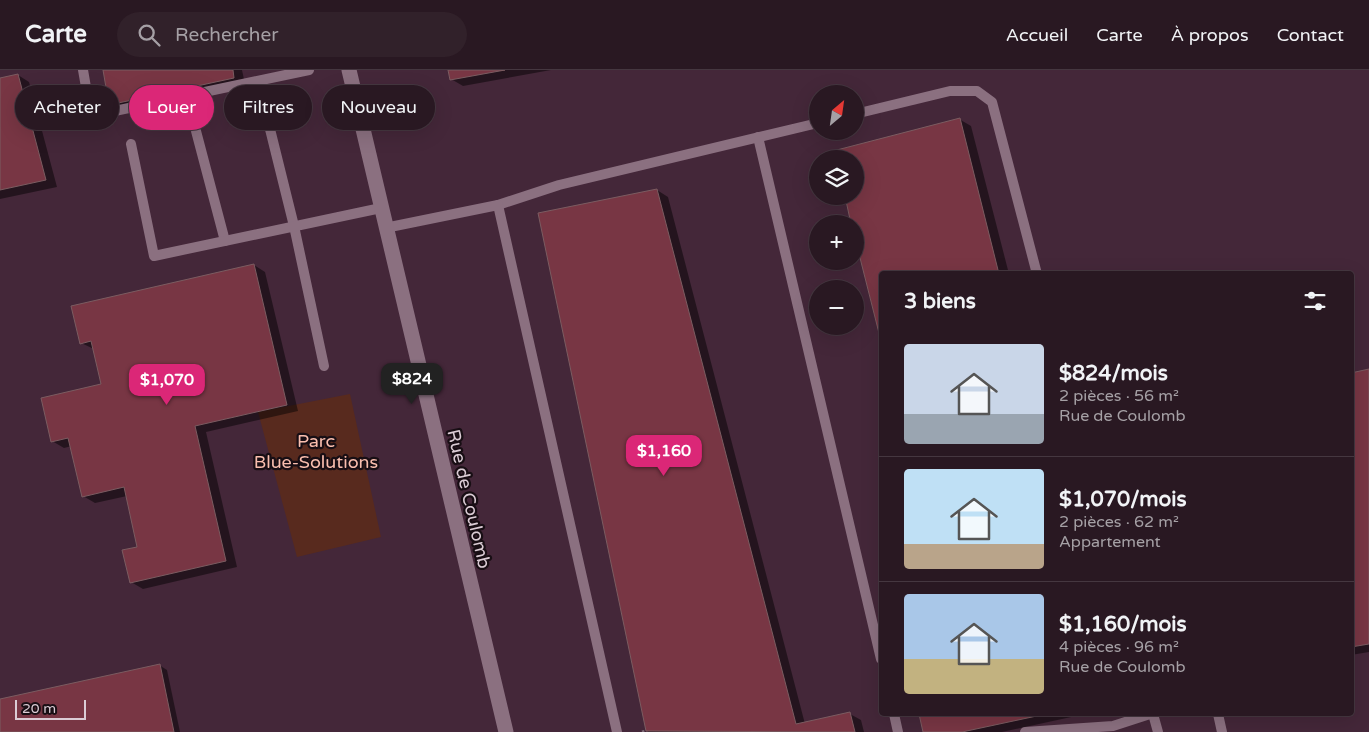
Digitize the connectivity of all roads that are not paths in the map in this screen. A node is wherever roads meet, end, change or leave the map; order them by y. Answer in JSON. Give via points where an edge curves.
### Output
{"nodes":[{"id":1,"x":83,"y":70,"type":"edge"},
{"id":2,"x":309,"y":70,"type":"edge"},
{"id":3,"x":349,"y":70,"type":"edge"},
{"id":4,"x":864,"y":112,"type":"edge"},
{"id":5,"x":809,"y":125,"type":"edge"},
{"id":6,"x":270,"y":130,"type":"edge"},
{"id":7,"x":196,"y":131,"type":"dead end"},
{"id":8,"x":758,"y":137,"type":"junction"},
{"id":9,"x":130,"y":144,"type":"dead end"},
{"id":10,"x":498,"y":205,"type":"junction"},
{"id":11,"x":381,"y":208,"type":"junction"},
{"id":12,"x":294,"y":226,"type":"junction"},
{"id":13,"x":385,"y":228,"type":"junction"},
{"id":14,"x":225,"y":241,"type":"junction"},
{"id":15,"x":1036,"y":271,"type":"edge"},
{"id":16,"x":324,"y":366,"type":"dead end"},
{"id":17,"x":879,"y":651,"type":"edge"},
{"id":18,"x":894,"y":716,"type":"edge"},
{"id":19,"x":1146,"y":716,"type":"edge"},
{"id":20,"x":1153,"y":716,"type":"edge"},
{"id":21,"x":1218,"y":716,"type":"edge"},
{"id":22,"x":506,"y":732,"type":"edge"},
{"id":23,"x":617,"y":732,"type":"edge"},
{"id":24,"x":898,"y":732,"type":"edge"},
{"id":25,"x":1025,"y":732,"type":"edge"},
{"id":26,"x":1158,"y":732,"type":"edge"},
{"id":27,"x":1222,"y":732,"type":"edge"}],
"edges":[{"from":1,"to":2,"type":"lane","via":[[91,116]]},
{"from":3,"to":11,"type":"street","name":"Rue de Coulomb"},
{"from":4,"to":15,"type":"lane","via":[[950,91],[977,91],[992,102]]},
{"from":5,"to":8,"type":"lane"},
{"from":6,"to":12,"type":"lane"},
{"from":7,"to":14,"type":"lane"},
{"from":8,"to":10,"type":"lane","via":[[559,185]]},
{"from":8,"to":17,"type":"lane"},
{"from":9,"to":14,"type":"lane","via":[[154,256]]},
{"from":10,"to":13,"type":"lane"},
{"from":10,"to":23,"type":"lane"},
{"from":11,"to":12,"type":"lane"},
{"from":11,"to":13,"type":"street","name":"Rue de Coulomb"},
{"from":12,"to":14,"type":"lane"},
{"from":12,"to":16,"type":"lane"},
{"from":13,"to":22,"type":"street","name":"Rue de Coulomb"},
{"from":18,"to":24,"type":"lane"},
{"from":19,"to":25,"type":"lane","via":[[1113,726]]},
{"from":20,"to":26,"type":"lane"},
{"from":21,"to":27,"type":"lane"}]}
